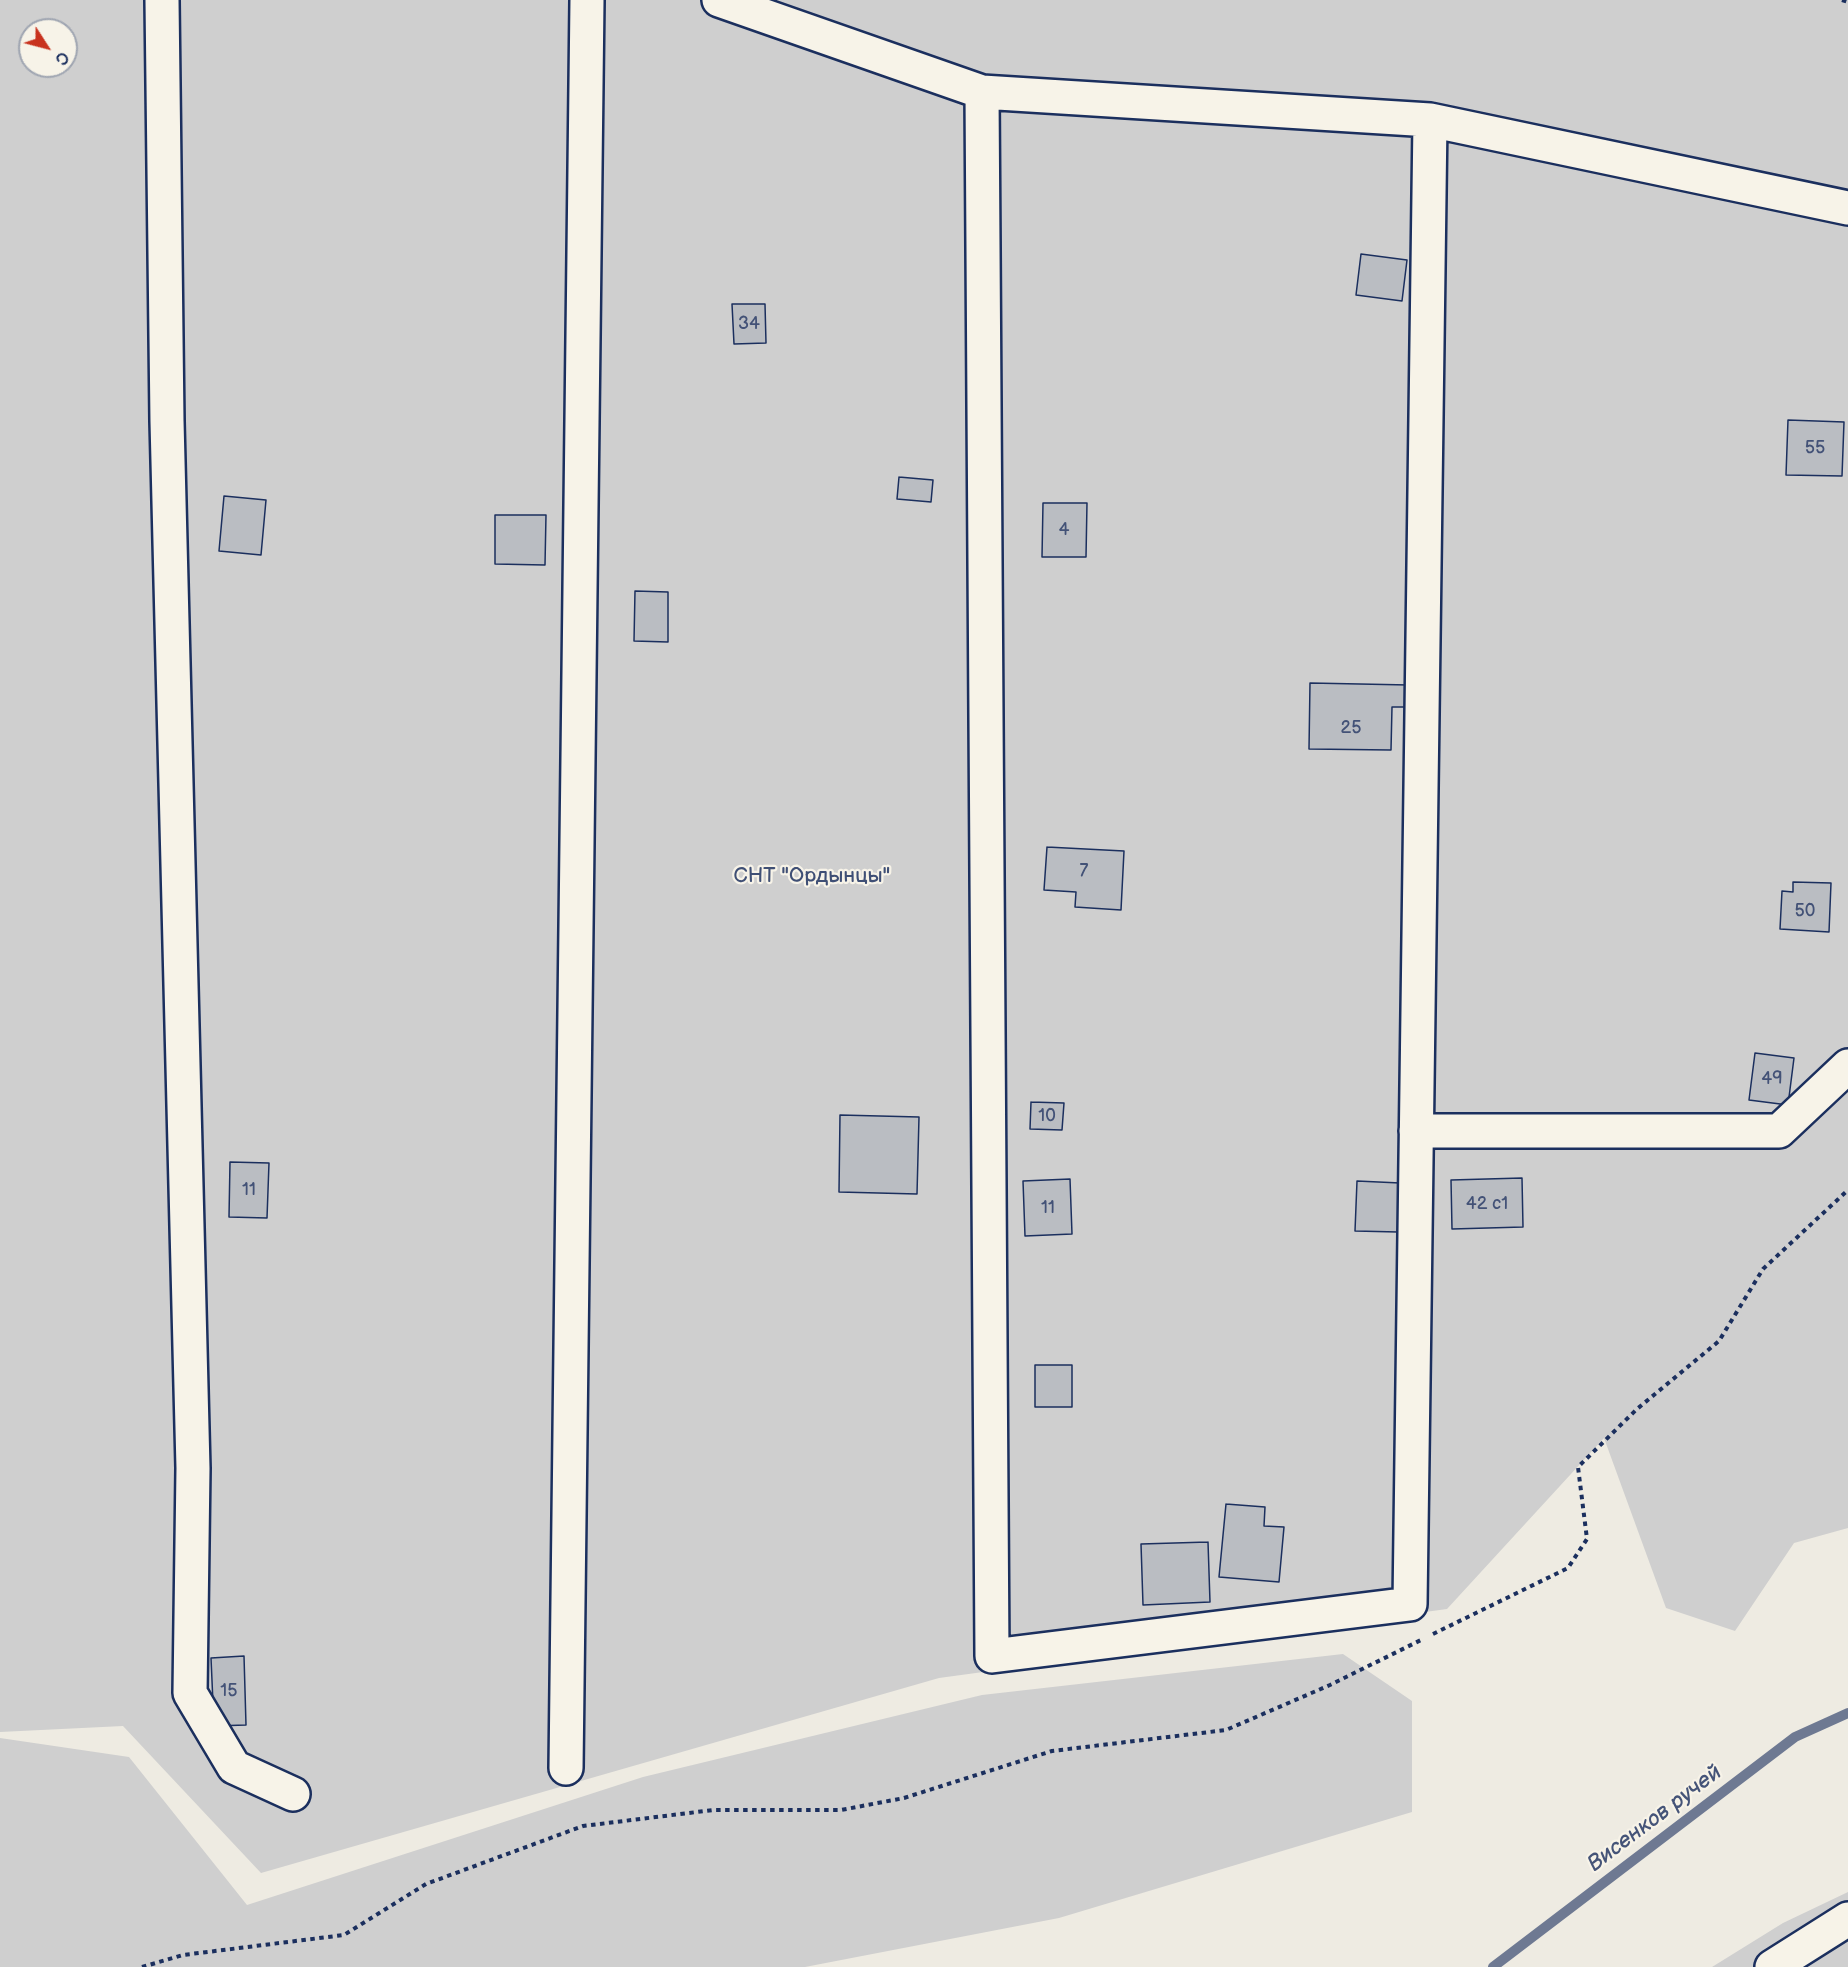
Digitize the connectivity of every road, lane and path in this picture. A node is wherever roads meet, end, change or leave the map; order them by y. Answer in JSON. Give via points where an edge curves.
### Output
{"nodes":[{"id":1,"x":162,"y":0,"type":"edge"},
{"id":2,"x":587,"y":0,"type":"edge"},
{"id":3,"x":719,"y":0,"type":"edge"},
{"id":4,"x":1842,"y":0,"type":"edge"},
{"id":5,"x":1848,"y":2,"type":"edge"},
{"id":6,"x":982,"y":92,"type":"junction"},
{"id":7,"x":1430,"y":120,"type":"junction"},
{"id":8,"x":1848,"y":208,"type":"edge"},
{"id":9,"x":1848,"y":1066,"type":"edge"},
{"id":10,"x":1416,"y":1131,"type":"junction"},
{"id":11,"x":566,"y":1768,"type":"dead end"},
{"id":12,"x":293,"y":1794,"type":"dead end"},
{"id":13,"x":1848,"y":1919,"type":"edge"},
{"id":14,"x":1772,"y":1967,"type":"edge"}],
"edges":[{"from":1,"to":12,"type":"street","via":[[167,421],[193,1468],[190,1693],[234,1767]]},
{"from":2,"to":11,"type":"street"},
{"from":3,"to":6,"type":"street"},
{"from":4,"to":5,"type":"path"},
{"from":6,"to":7,"type":"street"},
{"from":6,"to":10,"type":"street","via":[[992,1656],[1410,1604]]},
{"from":7,"to":8,"type":"street"},
{"from":7,"to":10,"type":"street"},
{"from":9,"to":10,"type":"street","via":[[1779,1131]]},
{"from":13,"to":14,"type":"street"}]}
